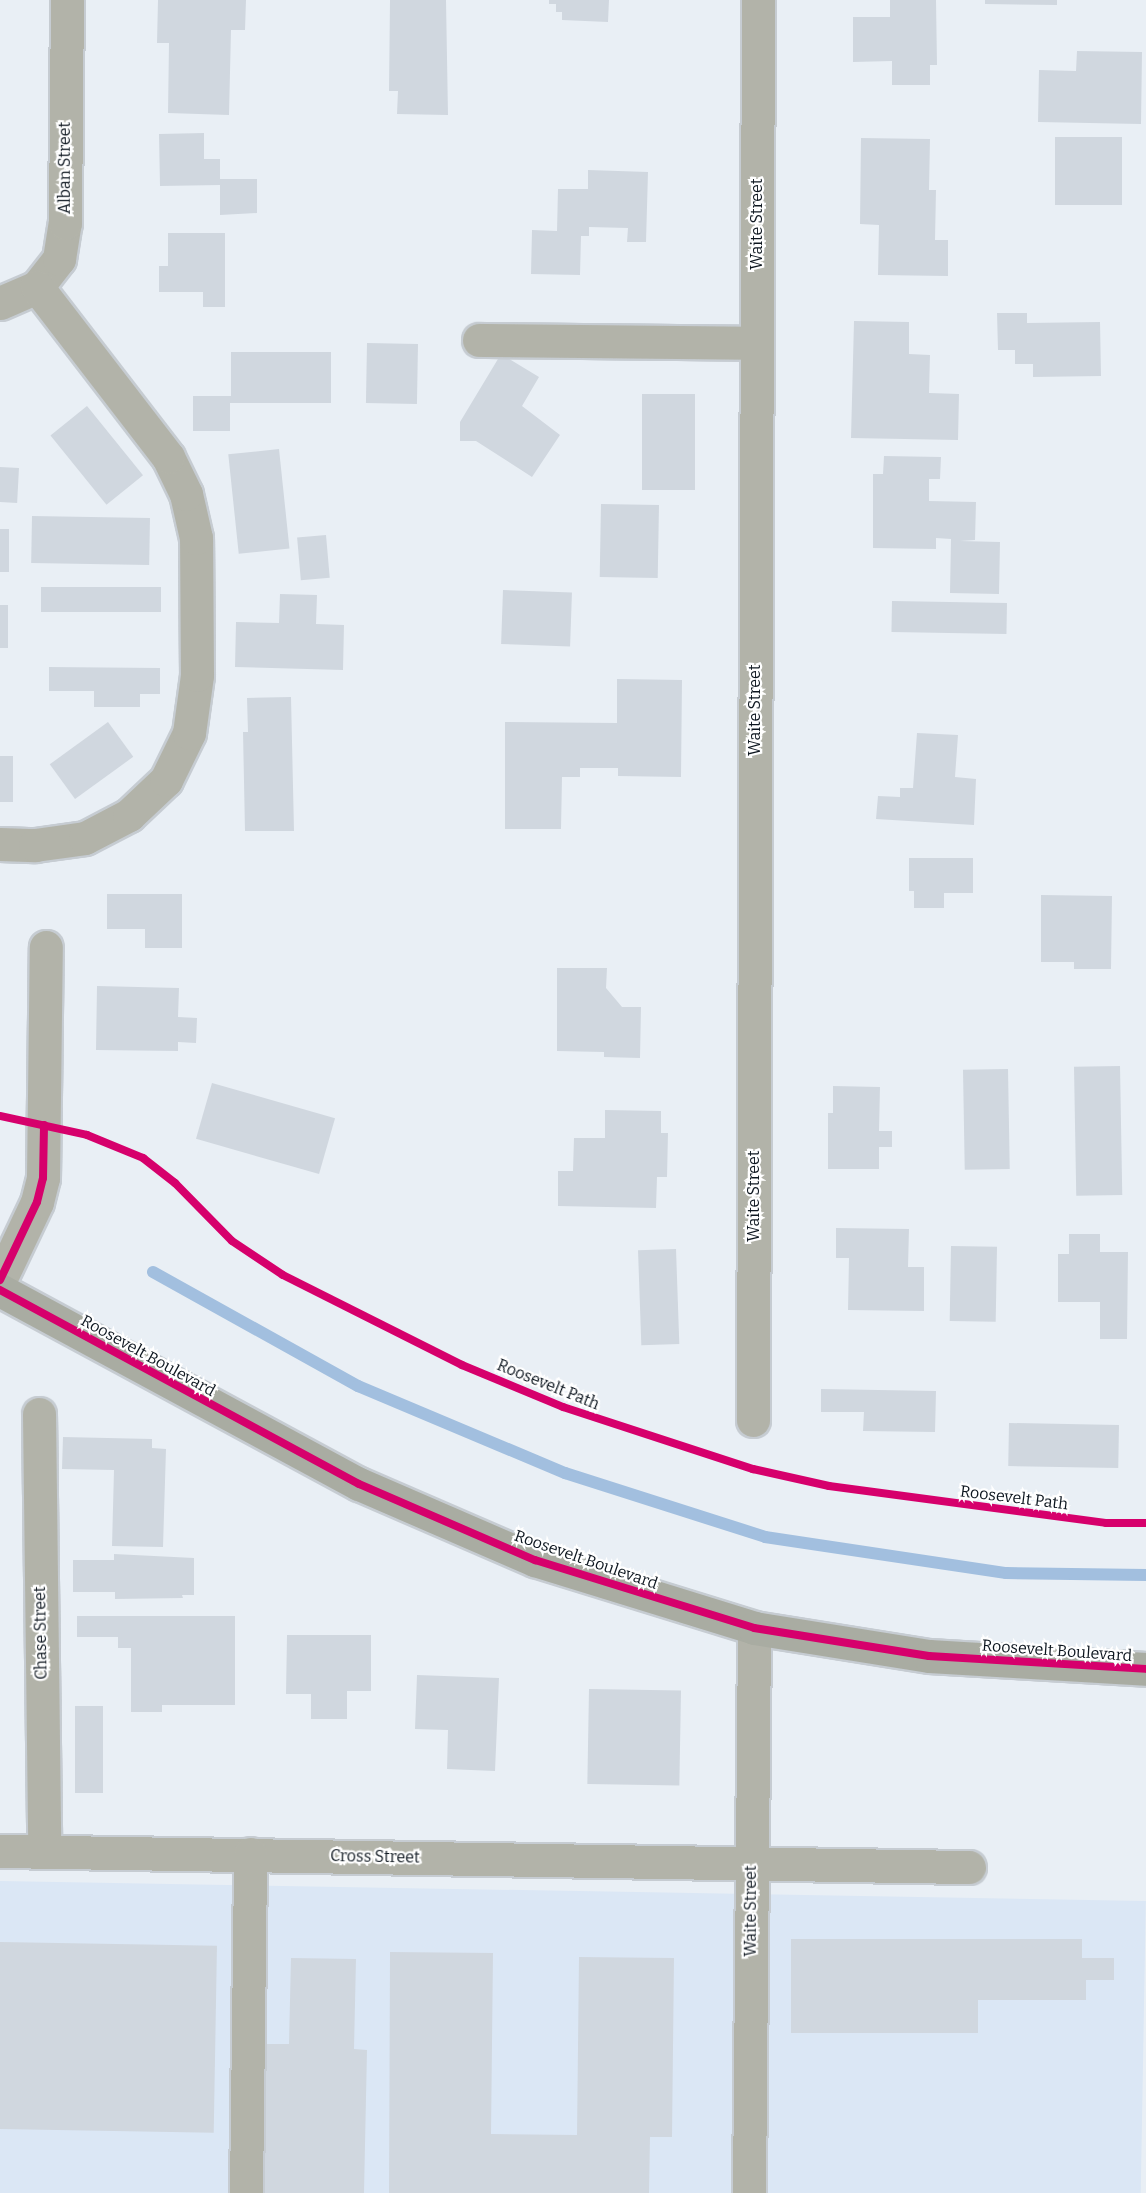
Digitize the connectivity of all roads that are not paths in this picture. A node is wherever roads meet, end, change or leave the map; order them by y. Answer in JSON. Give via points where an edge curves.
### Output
{"nodes":[{"id":1,"x":66,"y":0,"type":"edge"},
{"id":2,"x":758,"y":0,"type":"edge"},
{"id":3,"x":37,"y":287,"type":"junction"},
{"id":4,"x":0,"y":303,"type":"edge"},
{"id":5,"x":479,"y":340,"type":"dead end"},
{"id":6,"x":756,"y":343,"type":"junction"},
{"id":7,"x":0,"y":844,"type":"edge"},
{"id":8,"x":46,"y":947,"type":"dead end"},
{"id":9,"x":0,"y":1280,"type":"edge"},
{"id":10,"x":0,"y":1290,"type":"edge"},
{"id":11,"x":39,"y":1414,"type":"dead end"},
{"id":12,"x":753,"y":1420,"type":"dead end"},
{"id":13,"x":754,"y":1628,"type":"junction"},
{"id":14,"x":1146,"y":1669,"type":"edge"},
{"id":15,"x":0,"y":1851,"type":"edge"},
{"id":16,"x":44,"y":1851,"type":"junction"},
{"id":17,"x":249,"y":1854,"type":"junction"},
{"id":18,"x":751,"y":1863,"type":"junction"},
{"id":19,"x":969,"y":1867,"type":"dead end"},
{"id":20,"x":246,"y":2193,"type":"edge"},
{"id":21,"x":749,"y":2193,"type":"edge"}],
"edges":[{"from":1,"to":3,"type":"street","name":"Alban Street","via":[[65,223],[59,259]]},
{"from":2,"to":6,"type":"street","name":"Waite Street"},
{"from":3,"to":4,"type":"street","name":"Alban Street"},
{"from":3,"to":7,"type":"street","via":[[168,457],[186,494],[196,538],[197,675],[189,733],[166,780],[129,815],[85,838],[35,845]]},
{"from":5,"to":6,"type":"street"},
{"from":6,"to":12,"type":"street","name":"Waite Street"},
{"from":8,"to":9,"type":"street","via":[[43,1178],[37,1202]]},
{"from":10,"to":13,"type":"main road","name":"Roosevelt Boulevard","via":[[358,1484],[535,1560]]},
{"from":11,"to":16,"type":"street","name":"Chase Street"},
{"from":13,"to":14,"type":"main road","name":"Roosevelt Boulevard","via":[[929,1656]]},
{"from":13,"to":18,"type":"street","name":"Waite Street"},
{"from":15,"to":16,"type":"street","name":"Cross Street"},
{"from":16,"to":17,"type":"street","name":"Cross Street"},
{"from":17,"to":18,"type":"street","name":"Cross Street"},
{"from":17,"to":20,"type":"street"},
{"from":18,"to":19,"type":"street","name":"Cross Street"},
{"from":18,"to":21,"type":"street","name":"Waite Street"}]}
